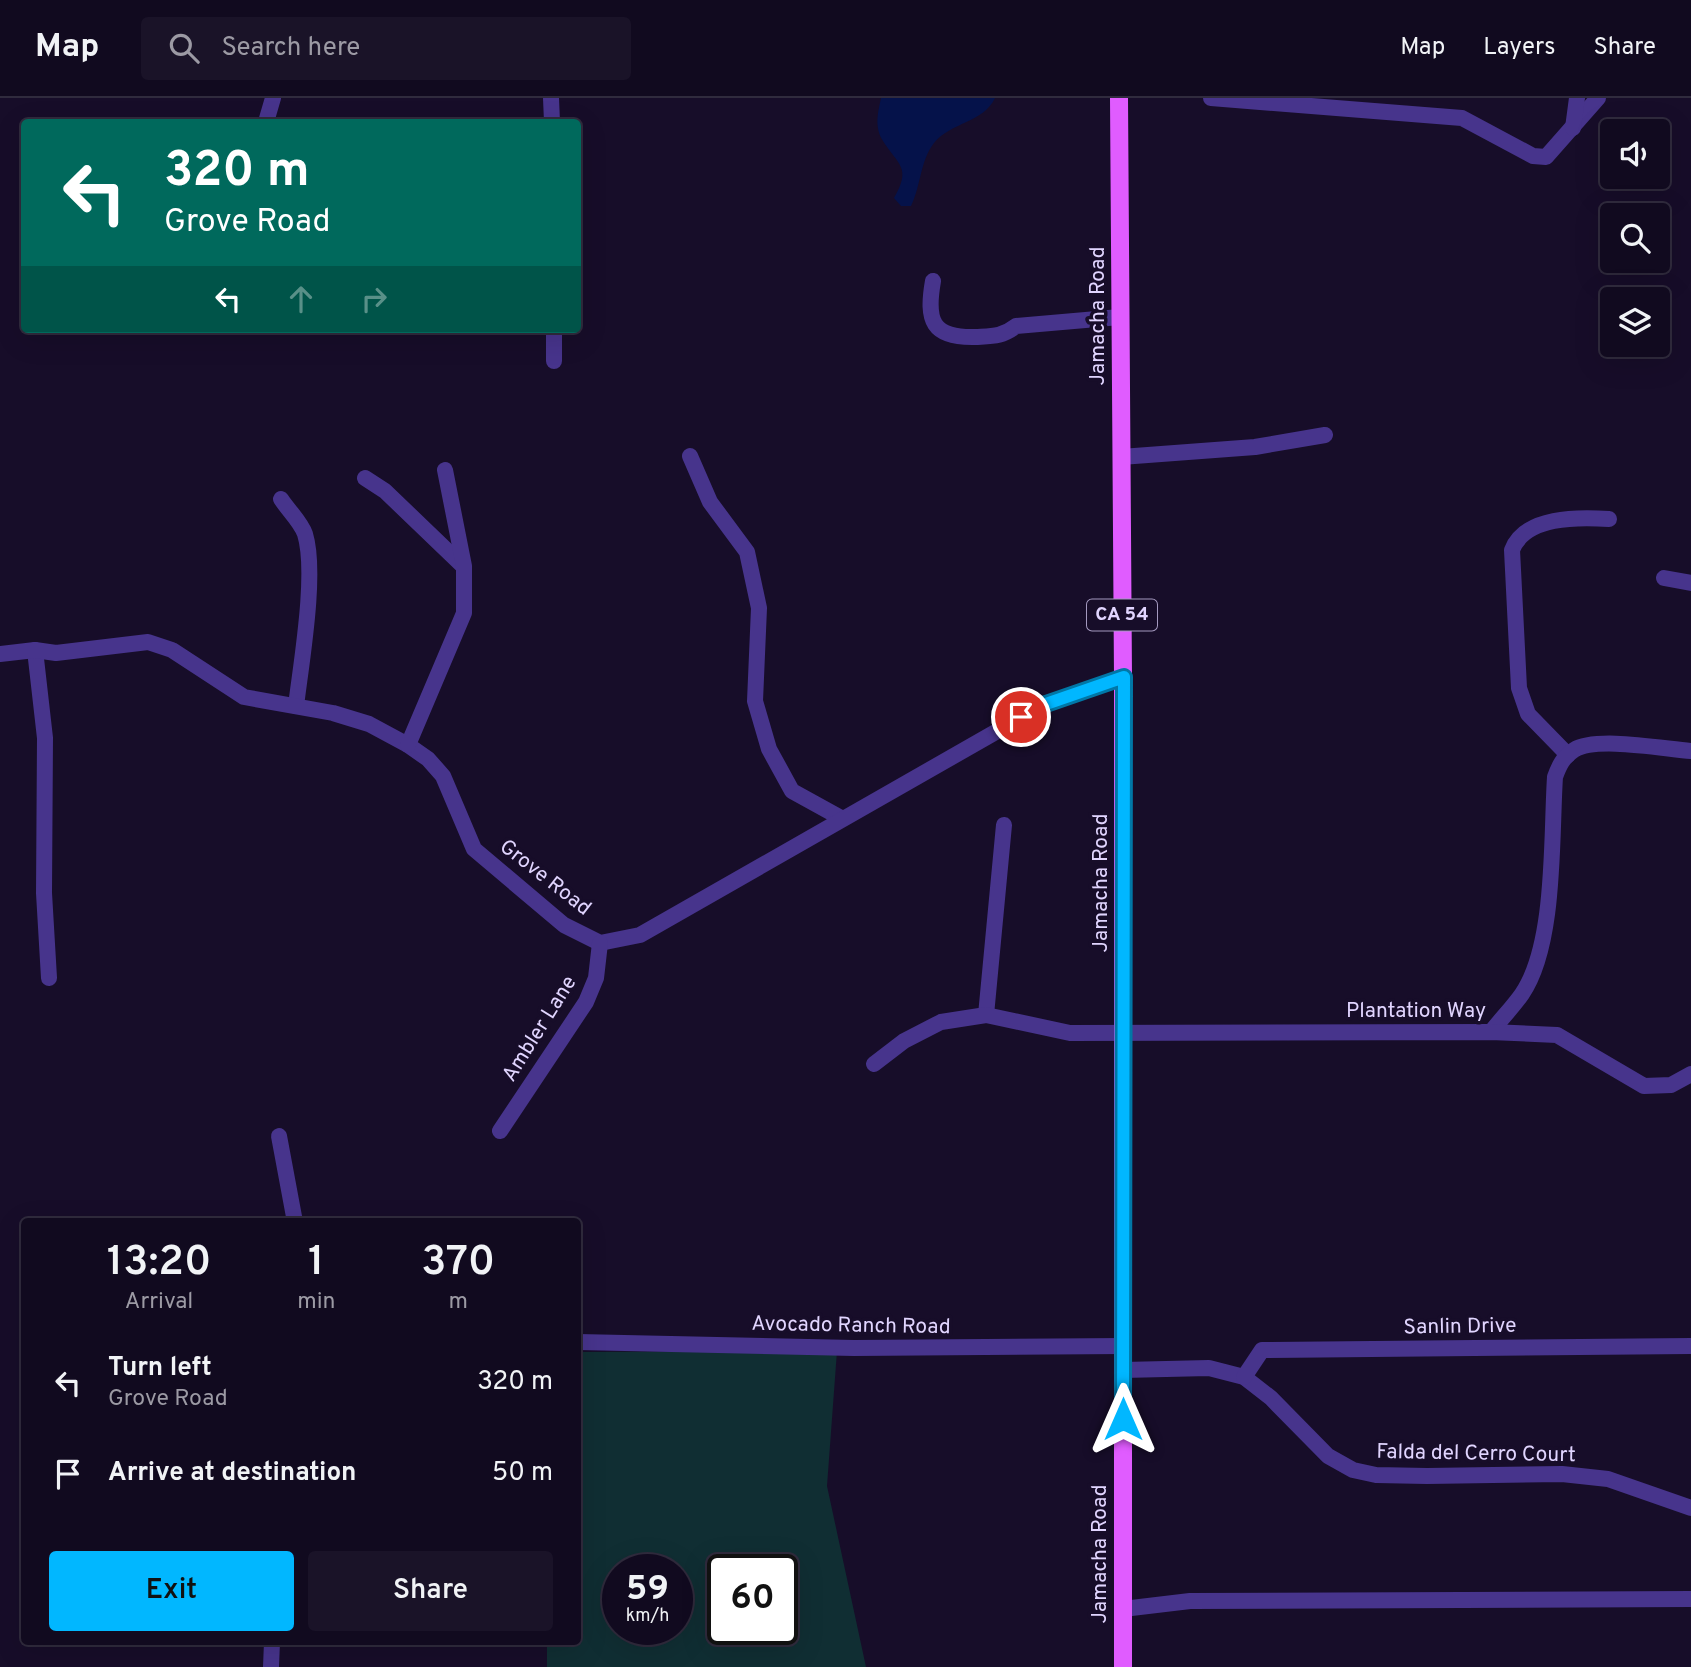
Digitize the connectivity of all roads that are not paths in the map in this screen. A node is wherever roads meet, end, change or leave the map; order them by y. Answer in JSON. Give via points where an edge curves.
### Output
{"nodes":[{"id":1,"x":273,"y":98,"type":"edge"},
{"id":2,"x":551,"y":98,"type":"edge"},
{"id":3,"x":1119,"y":98,"type":"edge"},
{"id":4,"x":1211,"y":98,"type":"edge"},
{"id":5,"x":1577,"y":98,"type":"edge"},
{"id":6,"x":1598,"y":98,"type":"edge"},
{"id":7,"x":267,"y":119,"type":"edge"},
{"id":8,"x":552,"y":119,"type":"edge"},
{"id":9,"x":1573,"y":128,"type":"junction"},
{"id":10,"x":933,"y":281,"type":"dead end"},
{"id":11,"x":1120,"y":317,"type":"junction"},
{"id":12,"x":554,"y":333,"type":"edge"},
{"id":13,"x":554,"y":361,"type":"dead end"},
{"id":14,"x":1325,"y":435,"type":"dead end"},
{"id":15,"x":690,"y":456,"type":"dead end"},
{"id":16,"x":1121,"y":457,"type":"junction"},
{"id":17,"x":445,"y":470,"type":"dead end"},
{"id":18,"x":365,"y":478,"type":"dead end"},
{"id":19,"x":281,"y":499,"type":"dead end"},
{"id":20,"x":1609,"y":519,"type":"dead end"},
{"id":21,"x":464,"y":566,"type":"junction"},
{"id":22,"x":1664,"y":578,"type":"dead end"},
{"id":23,"x":1691,"y":583,"type":"edge"},
{"id":24,"x":35,"y":650,"type":"junction"},
{"id":25,"x":0,"y":654,"type":"edge"},
{"id":26,"x":1124,"y":677,"type":"junction"},
{"id":27,"x":296,"y":706,"type":"junction"},
{"id":28,"x":408,"y":745,"type":"junction"},
{"id":29,"x":1691,"y":751,"type":"edge"},
{"id":30,"x":1568,"y":755,"type":"junction"},
{"id":31,"x":841,"y":818,"type":"junction"},
{"id":32,"x":1004,"y":825,"type":"dead end"},
{"id":33,"x":600,"y":943,"type":"junction"},
{"id":34,"x":49,"y":978,"type":"dead end"},
{"id":35,"x":986,"y":1015,"type":"junction"},
{"id":36,"x":1124,"y":1031,"type":"junction"},
{"id":37,"x":1491,"y":1032,"type":"junction"},
{"id":38,"x":874,"y":1064,"type":"dead end"},
{"id":39,"x":1691,"y":1074,"type":"edge"},
{"id":40,"x":500,"y":1130,"type":"dead end"},
{"id":41,"x":279,"y":1136,"type":"dead end"},
{"id":42,"x":294,"y":1218,"type":"edge"},
{"id":43,"x":581,"y":1342,"type":"edge"},
{"id":44,"x":1124,"y":1346,"type":"junction"},
{"id":45,"x":1691,"y":1346,"type":"edge"},
{"id":46,"x":1124,"y":1370,"type":"junction"},
{"id":47,"x":1244,"y":1377,"type":"junction"},
{"id":48,"x":1691,"y":1508,"type":"edge"},
{"id":49,"x":1691,"y":1599,"type":"edge"},
{"id":50,"x":1124,"y":1609,"type":"junction"},
{"id":51,"x":272,"y":1645,"type":"edge"},
{"id":52,"x":271,"y":1667,"type":"edge"},
{"id":53,"x":1123,"y":1667,"type":"edge"}],
"edges":[{"from":1,"to":7,"type":"street"},
{"from":2,"to":8,"type":"street"},
{"from":3,"to":11,"type":"main road","name":"Jamacha Road"},
{"from":4,"to":9,"type":"street","via":[[1462,118],[1533,156],[1546,157]]},
{"from":5,"to":9,"type":"street"},
{"from":6,"to":9,"type":"street"},
{"from":10,"to":11,"type":"street","via":[[931,313],[943,333],[951,337],[1003,336],[1016,326]]},
{"from":11,"to":16,"type":"main road","name":"Jamacha Road"},
{"from":12,"to":13,"type":"street"},
{"from":14,"to":16,"type":"street","via":[[1255,447]]},
{"from":15,"to":31,"type":"street","via":[[710,502],[747,552],[759,608],[755,701],[769,749],[792,791]]},
{"from":16,"to":26,"type":"main road","name":"Jamacha Road","number":"CA 54"},
{"from":17,"to":21,"type":"street"},
{"from":18,"to":21,"type":"street"},
{"from":19,"to":27,"type":"street","via":[[305,531],[308,549]]},
{"from":20,"to":30,"type":"street","via":[[1579,517],[1531,528],[1520,535],[1512,550],[1519,688],[1528,715]]},
{"from":21,"to":28,"type":"street","via":[[464,613]]},
{"from":22,"to":23,"type":"street"},
{"from":24,"to":25,"type":"street","name":"Grove Road"},
{"from":24,"to":27,"type":"street","name":"Grove Road","via":[[56,653],[148,642],[172,650],[244,697]]},
{"from":24,"to":34,"type":"street","via":[[45,738],[44,893]]},
{"from":26,"to":31,"type":"street","name":"Grove Road","via":[[1043,705]]},
{"from":26,"to":36,"type":"main road","name":"Jamacha Road","number":"CA 54"},
{"from":27,"to":28,"type":"street","name":"Grove Road","via":[[369,724]]},
{"from":28,"to":33,"type":"street","name":"Grove Road","via":[[443,776],[474,849],[564,925]]},
{"from":29,"to":30,"type":"street","via":[[1594,744]]},
{"from":30,"to":37,"type":"street","via":[[1555,777],[1546,918],[1535,967],[1523,993]]},
{"from":31,"to":33,"type":"street","name":"Grove Road","via":[[640,935]]},
{"from":32,"to":35,"type":"street"},
{"from":33,"to":40,"type":"street","name":"Ambler Lane","via":[[596,978],[586,1002]]},
{"from":35,"to":36,"type":"street","name":"Plantation Way","via":[[1070,1033]]},
{"from":35,"to":38,"type":"street","via":[[941,1022],[904,1041]]},
{"from":36,"to":37,"type":"street","name":"Plantation Way"},
{"from":36,"to":44,"type":"main road","name":"Jamacha Road","number":"CA 54"},
{"from":37,"to":39,"type":"street","name":"Plantation Way","via":[[1557,1035],[1644,1086],[1671,1085]]},
{"from":41,"to":42,"type":"street"},
{"from":43,"to":44,"type":"street","name":"Avocado Ranch Road","via":[[854,1348]]},
{"from":44,"to":46,"type":"main road","name":"Jamacha Road","number":"CA 54"},
{"from":45,"to":47,"type":"street","name":"Sanlin Drive","via":[[1262,1350]]},
{"from":46,"to":47,"type":"street","name":"Falda del Cerro Court","via":[[1209,1368]]},
{"from":46,"to":50,"type":"main road","name":"Jamacha Road","number":"CA 54"},
{"from":47,"to":48,"type":"street","name":"Falda del Cerro Court","via":[[1328,1455],[1353,1470],[1376,1475],[1562,1474],[1608,1479]]},
{"from":49,"to":50,"type":"street","via":[[1190,1601]]},
{"from":50,"to":53,"type":"main road","name":"Jamacha Road","number":"CA 54"},
{"from":51,"to":52,"type":"street"}]}
